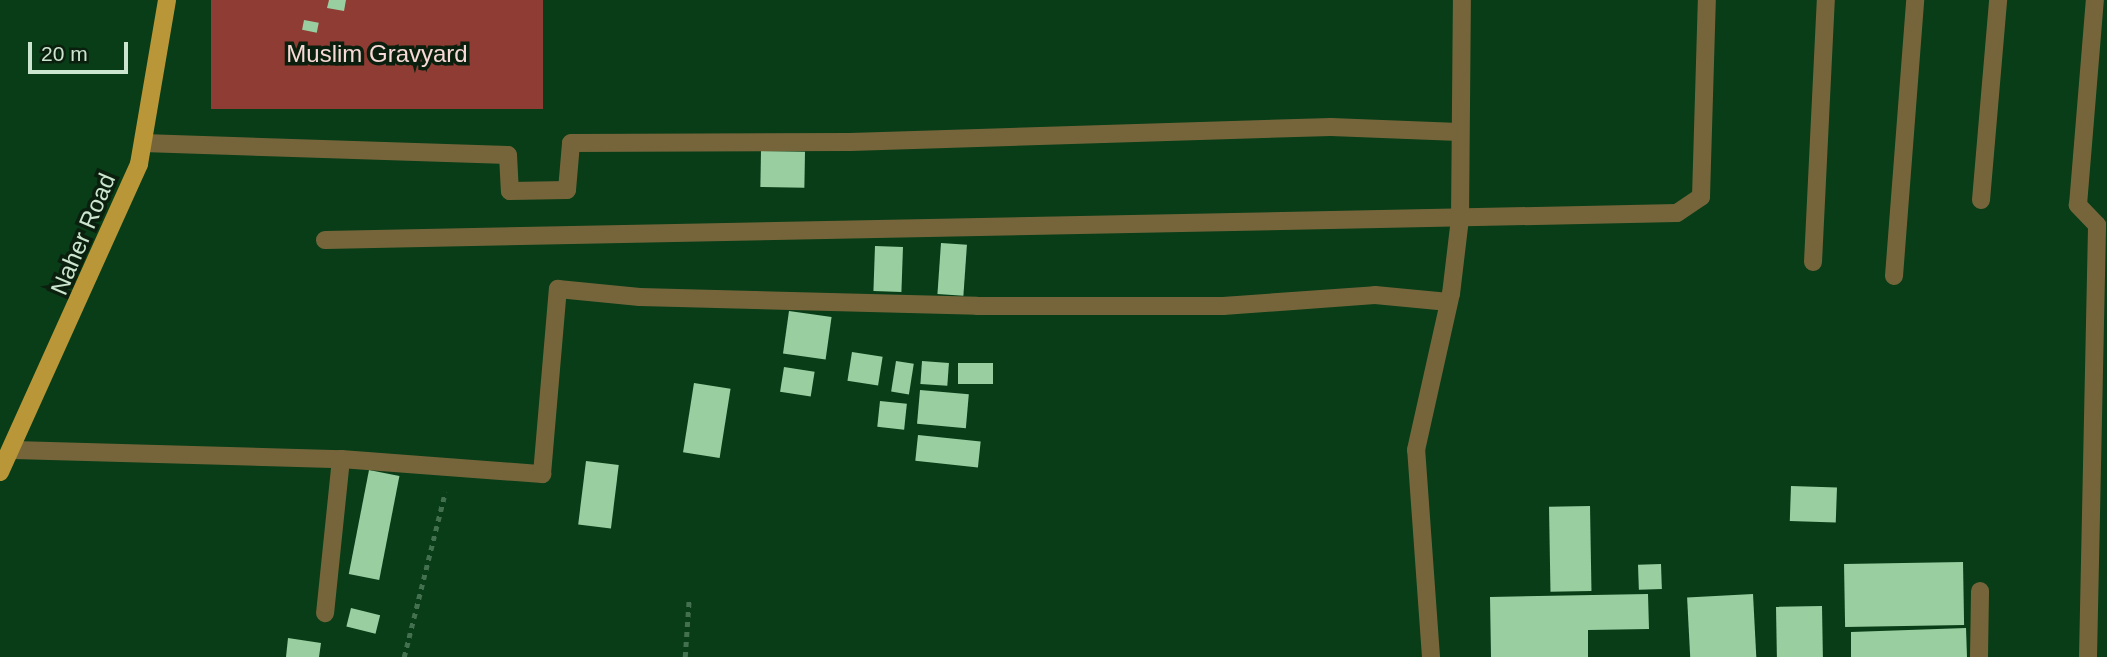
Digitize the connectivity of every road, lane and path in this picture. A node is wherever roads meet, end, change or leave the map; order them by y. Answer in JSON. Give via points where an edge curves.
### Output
{"nodes":[{"id":1,"x":167,"y":0,"type":"edge"},
{"id":2,"x":1462,"y":0,"type":"edge"},
{"id":3,"x":1707,"y":0,"type":"edge"},
{"id":4,"x":1826,"y":0,"type":"edge"},
{"id":5,"x":1914,"y":0,"type":"edge"},
{"id":6,"x":1998,"y":0,"type":"edge"},
{"id":7,"x":2095,"y":0,"type":"edge"},
{"id":8,"x":1459,"y":132,"type":"junction"},
{"id":9,"x":143,"y":143,"type":"junction"},
{"id":10,"x":1982,"y":200,"type":"dead end"},
{"id":11,"x":1460,"y":219,"type":"junction"},
{"id":12,"x":326,"y":240,"type":"dead end"},
{"id":13,"x":1814,"y":262,"type":"dead end"},
{"id":14,"x":1894,"y":276,"type":"dead end"},
{"id":15,"x":1449,"y":302,"type":"junction"},
{"id":16,"x":14,"y":450,"type":"junction"},
{"id":17,"x":341,"y":459,"type":"junction"},
{"id":18,"x":452,"y":465,"type":"junction"},
{"id":19,"x":0,"y":472,"type":"edge"},
{"id":20,"x":1980,"y":591,"type":"dead end"},
{"id":21,"x":689,"y":598,"type":"dead end"},
{"id":22,"x":325,"y":613,"type":"dead end"},
{"id":23,"x":404,"y":657,"type":"edge"},
{"id":24,"x":685,"y":657,"type":"edge"},
{"id":25,"x":1430,"y":657,"type":"edge"},
{"id":26,"x":1979,"y":657,"type":"edge"},
{"id":27,"x":2088,"y":657,"type":"edge"}],
"edges":[{"from":1,"to":9,"type":"main road","name":"Naher Road"},
{"from":2,"to":8,"type":"street"},
{"from":3,"to":11,"type":"street","via":[[1701,197],[1692,208]]},
{"from":4,"to":13,"type":"street"},
{"from":5,"to":14,"type":"street"},
{"from":6,"to":10,"type":"street"},
{"from":7,"to":27,"type":"street","via":[[2078,205],[2097,225]]},
{"from":8,"to":9,"type":"street","via":[[1331,127],[850,142],[571,143],[567,190],[510,191],[508,155]]},
{"from":8,"to":11,"type":"street"},
{"from":9,"to":16,"type":"main road","name":"Naher Road","via":[[98,265]]},
{"from":11,"to":12,"type":"street"},
{"from":11,"to":15,"type":"street"},
{"from":15,"to":18,"type":"street","via":[[1375,295],[1223,306],[976,306],[640,298],[558,289],[542,474]]},
{"from":15,"to":25,"type":"street","via":[[1416,450]]},
{"from":16,"to":17,"type":"street"},
{"from":16,"to":19,"type":"main road","name":"Naher Road"},
{"from":17,"to":18,"type":"street"},
{"from":17,"to":22,"type":"street"},
{"from":18,"to":23,"type":"path"},
{"from":20,"to":26,"type":"street"},
{"from":21,"to":24,"type":"path"}]}
